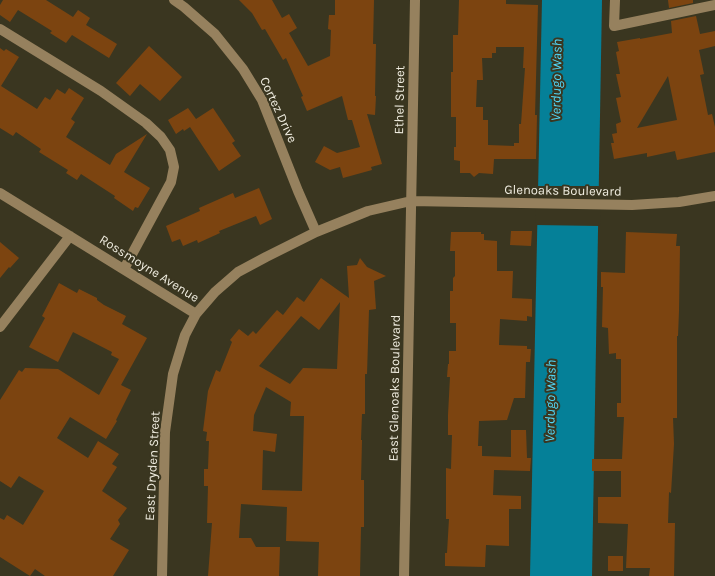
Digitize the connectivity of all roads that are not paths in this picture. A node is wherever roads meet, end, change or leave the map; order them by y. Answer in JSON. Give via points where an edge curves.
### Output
{"nodes":[{"id":1,"x":174,"y":0,"type":"edge"},
{"id":2,"x":415,"y":0,"type":"edge"},
{"id":3,"x":614,"y":0,"type":"edge"},
{"id":4,"x":715,"y":5,"type":"edge"},
{"id":5,"x":0,"y":29,"type":"edge"},
{"id":6,"x":0,"y":193,"type":"edge"},
{"id":7,"x":715,"y":196,"type":"edge"},
{"id":8,"x":411,"y":201,"type":"junction"},
{"id":9,"x":316,"y":232,"type":"junction"},
{"id":10,"x":70,"y":236,"type":"junction"},
{"id":11,"x":124,"y":270,"type":"junction"},
{"id":12,"x":196,"y":314,"type":"junction"},
{"id":13,"x":0,"y":327,"type":"edge"},
{"id":14,"x":162,"y":576,"type":"edge"},
{"id":15,"x":404,"y":576,"type":"edge"}],
"edges":[{"from":1,"to":9,"type":"street","name":"Cortez Drive","via":[[215,34],[242,68],[262,100]]},
{"from":2,"to":8,"type":"street","name":"Ethel Street"},
{"from":3,"to":4,"type":"street","via":[[614,26]]},
{"from":5,"to":11,"type":"street","via":[[101,91],[146,123],[170,150],[174,167],[170,182]]},
{"from":6,"to":10,"type":"street","name":"Rossmoyne Avenue"},
{"from":7,"to":8,"type":"street","name":"Glenoaks Boulevard","via":[[672,202],[605,204]]},
{"from":8,"to":9,"type":"street","name":"Rossmoyne Avenue","via":[[368,212]]},
{"from":8,"to":15,"type":"street","name":"East Glenoaks Boulevard"},
{"from":9,"to":12,"type":"street","name":"Rossmoyne Avenue","via":[[238,272],[215,292]]},
{"from":10,"to":11,"type":"street","name":"Rossmoyne Avenue"},
{"from":10,"to":13,"type":"street"},
{"from":11,"to":12,"type":"street","name":"Rossmoyne Avenue"},
{"from":12,"to":14,"type":"street","name":"East Dryden Street","via":[[185,335],[173,374],[165,432]]}]}
